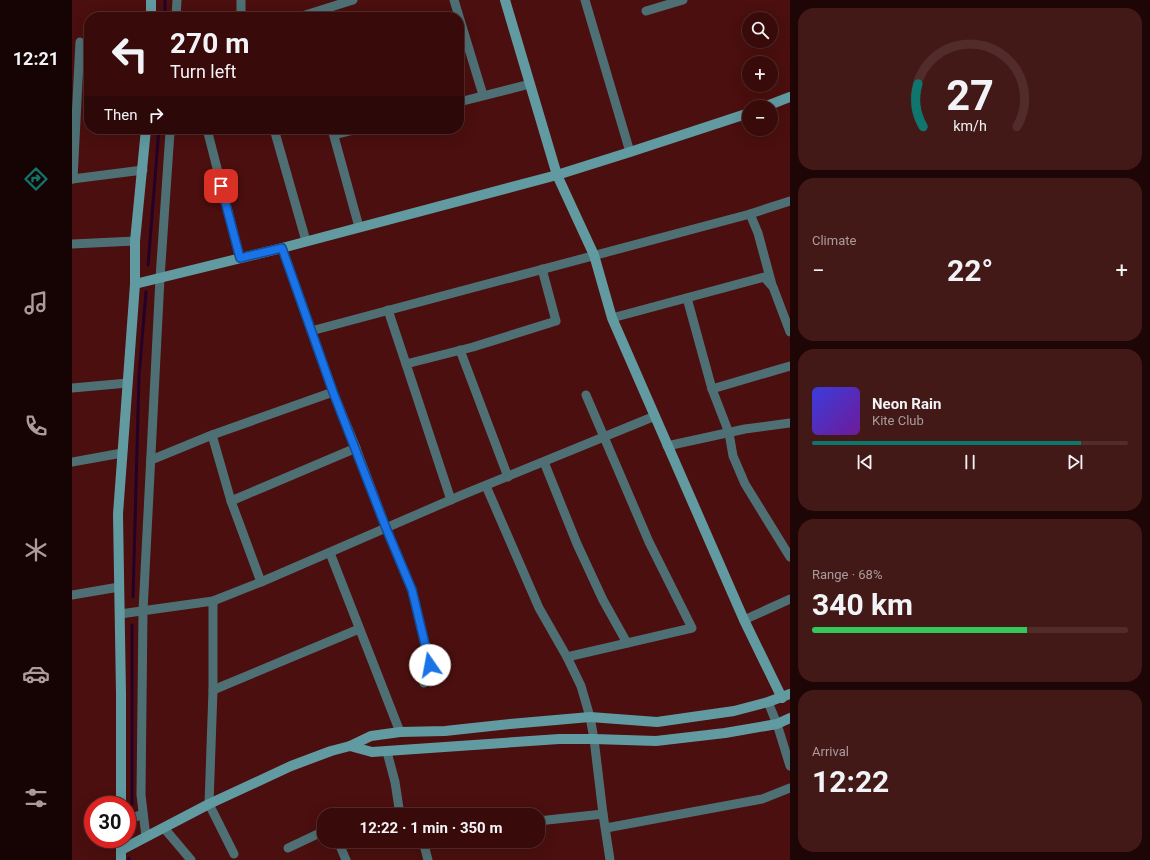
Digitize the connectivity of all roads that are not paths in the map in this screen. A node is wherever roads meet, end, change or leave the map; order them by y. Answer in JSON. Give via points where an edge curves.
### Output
{"nodes":[{"id":1,"x":151,"y":0,"type":"edge"},
{"id":2,"x":176,"y":0,"type":"edge"},
{"id":3,"x":241,"y":0,"type":"edge"},
{"id":4,"x":353,"y":0,"type":"edge"},
{"id":5,"x":454,"y":0,"type":"edge"},
{"id":6,"x":505,"y":0,"type":"edge"},
{"id":7,"x":585,"y":0,"type":"edge"},
{"id":8,"x":683,"y":0,"type":"edge"},
{"id":9,"x":663,"y":3,"type":"edge"},
{"id":10,"x":646,"y":11,"type":"dead end"},
{"id":11,"x":152,"y":12,"type":"edge"},
{"id":12,"x":176,"y":12,"type":"edge"},
{"id":13,"x":242,"y":12,"type":"edge"},
{"id":14,"x":316,"y":12,"type":"edge"},
{"id":15,"x":458,"y":12,"type":"edge"},
{"id":16,"x":464,"y":33,"type":"edge"},
{"id":17,"x":80,"y":42,"type":"dead end"},
{"id":18,"x":530,"y":84,"type":"junction"},
{"id":19,"x":483,"y":95,"type":"junction"},
{"id":20,"x":790,"y":97,"type":"edge"},
{"id":21,"x":464,"y":101,"type":"edge"},
{"id":22,"x":778,"y":102,"type":"edge"},
{"id":23,"x":742,"y":115,"type":"edge"},
{"id":24,"x":146,"y":134,"type":"edge"},
{"id":25,"x":170,"y":134,"type":"edge"},
{"id":26,"x":207,"y":134,"type":"edge"},
{"id":27,"x":275,"y":134,"type":"edge"},
{"id":28,"x":334,"y":134,"type":"edge"},
{"id":29,"x":630,"y":152,"type":"junction"},
{"id":30,"x":143,"y":170,"type":"junction"},
{"id":31,"x":557,"y":175,"type":"junction"},
{"id":32,"x":72,"y":179,"type":"edge"},
{"id":33,"x":790,"y":201,"type":"edge"},
{"id":34,"x":750,"y":214,"type":"junction"},
{"id":35,"x":359,"y":227,"type":"junction"},
{"id":36,"x":135,"y":241,"type":"junction"},
{"id":37,"x":306,"y":241,"type":"junction"},
{"id":38,"x":72,"y":244,"type":"edge"},
{"id":39,"x":282,"y":248,"type":"junction"},
{"id":40,"x":594,"y":254,"type":"junction"},
{"id":41,"x":240,"y":258,"type":"junction"},
{"id":42,"x":542,"y":269,"type":"junction"},
{"id":43,"x":160,"y":278,"type":"junction"},
{"id":44,"x":135,"y":284,"type":"junction"},
{"id":45,"x":773,"y":286,"type":"junction"},
{"id":46,"x":687,"y":298,"type":"junction"},
{"id":47,"x":388,"y":310,"type":"junction"},
{"id":48,"x":612,"y":318,"type":"junction"},
{"id":49,"x":311,"y":331,"type":"junction"},
{"id":50,"x":790,"y":332,"type":"edge"},
{"id":51,"x":460,"y":350,"type":"junction"},
{"id":52,"x":406,"y":364,"type":"junction"},
{"id":53,"x":790,"y":366,"type":"edge"},
{"id":54,"x":128,"y":384,"type":"junction"},
{"id":55,"x":72,"y":388,"type":"edge"},
{"id":56,"x":712,"y":389,"type":"junction"},
{"id":57,"x":333,"y":392,"type":"junction"},
{"id":58,"x":586,"y":395,"type":"dead end"},
{"id":59,"x":655,"y":416,"type":"junction"},
{"id":60,"x":789,"y":424,"type":"edge"},
{"id":61,"x":729,"y":433,"type":"junction"},
{"id":62,"x":212,"y":435,"type":"junction"},
{"id":63,"x":604,"y":437,"type":"junction"},
{"id":64,"x":667,"y":446,"type":"junction"},
{"id":65,"x":356,"y":448,"type":"junction"},
{"id":66,"x":122,"y":453,"type":"junction"},
{"id":67,"x":151,"y":460,"type":"junction"},
{"id":68,"x":72,"y":462,"type":"edge"},
{"id":69,"x":544,"y":462,"type":"junction"},
{"id":70,"x":508,"y":477,"type":"junction"},
{"id":71,"x":486,"y":486,"type":"junction"},
{"id":72,"x":451,"y":500,"type":"junction"},
{"id":73,"x":231,"y":501,"type":"junction"},
{"id":74,"x":386,"y":528,"type":"junction"},
{"id":75,"x":330,"y":553,"type":"junction"},
{"id":76,"x":790,"y":557,"type":"edge"},
{"id":77,"x":261,"y":582,"type":"junction"},
{"id":78,"x":119,"y":587,"type":"junction"},
{"id":79,"x":72,"y":595,"type":"edge"},
{"id":80,"x":790,"y":599,"type":"edge"},
{"id":81,"x":213,"y":601,"type":"junction"},
{"id":82,"x":143,"y":611,"type":"junction"},
{"id":83,"x":120,"y":614,"type":"junction"},
{"id":84,"x":744,"y":620,"type":"junction"},
{"id":85,"x":359,"y":629,"type":"junction"},
{"id":86,"x":627,"y":643,"type":"junction"},
{"id":87,"x":567,"y":657,"type":"junction"},
{"id":88,"x":424,"y":683,"type":"dead end"},
{"id":89,"x":213,"y":690,"type":"junction"},
{"id":90,"x":786,"y":696,"type":"edge"},
{"id":91,"x":768,"y":702,"type":"junction"},
{"id":92,"x":590,"y":717,"type":"junction"},
{"id":93,"x":790,"y":718,"type":"edge"},
{"id":94,"x":777,"y":724,"type":"junction"},
{"id":95,"x":400,"y":732,"type":"junction"},
{"id":96,"x":594,"y":739,"type":"junction"},
{"id":97,"x":350,"y":746,"type":"junction"},
{"id":98,"x":387,"y":752,"type":"junction"},
{"id":99,"x":790,"y":766,"type":"edge"},
{"id":100,"x":790,"y":788,"type":"edge"},
{"id":101,"x":121,"y":796,"type":"edge"},
{"id":102,"x":210,"y":804,"type":"junction"},
{"id":103,"x":399,"y":808,"type":"edge"},
{"id":104,"x":143,"y":814,"type":"junction"},
{"id":105,"x":603,"y":814,"type":"junction"},
{"id":106,"x":136,"y":817,"type":"edge"},
{"id":107,"x":545,"y":820,"type":"edge"},
{"id":108,"x":164,"y":828,"type":"junction"},
{"id":109,"x":606,"y":828,"type":"junction"},
{"id":110,"x":317,"y":834,"type":"edge"},
{"id":111,"x":146,"y":837,"type":"junction"},
{"id":112,"x":288,"y":848,"type":"dead end"},
{"id":113,"x":341,"y":848,"type":"edge"},
{"id":114,"x":425,"y":848,"type":"edge"},
{"id":115,"x":234,"y":854,"type":"dead end"},
{"id":116,"x":121,"y":855,"type":"edge"},
{"id":117,"x":191,"y":860,"type":"edge"},
{"id":118,"x":346,"y":860,"type":"edge"},
{"id":119,"x":428,"y":860,"type":"edge"},
{"id":120,"x":610,"y":860,"type":"edge"}],
"edges":[{"from":1,"to":11,"type":"street"},
{"from":2,"to":12,"type":"street"},
{"from":3,"to":13,"type":"street"},
{"from":4,"to":14,"type":"street"},
{"from":5,"to":15,"type":"street"},
{"from":6,"to":18,"type":"street"},
{"from":7,"to":29,"type":"street"},
{"from":8,"to":9,"type":"street"},
{"from":9,"to":10,"type":"street"},
{"from":16,"to":19,"type":"street"},
{"from":17,"to":32,"type":"street"},
{"from":18,"to":19,"type":"street"},
{"from":18,"to":31,"type":"street"},
{"from":19,"to":21,"type":"street"},
{"from":20,"to":22,"type":"street"},
{"from":23,"to":29,"type":"street"},
{"from":24,"to":30,"type":"street"},
{"from":25,"to":43,"type":"street"},
{"from":26,"to":41,"type":"street"},
{"from":27,"to":37,"type":"street"},
{"from":28,"to":35,"type":"street"},
{"from":29,"to":31,"type":"street"},
{"from":30,"to":32,"type":"street"},
{"from":30,"to":36,"type":"street"},
{"from":31,"to":35,"type":"street"},
{"from":31,"to":40,"type":"street"},
{"from":33,"to":34,"type":"street"},
{"from":34,"to":40,"type":"street"},
{"from":34,"to":45,"type":"street"},
{"from":35,"to":37,"type":"street"},
{"from":36,"to":38,"type":"street"},
{"from":36,"to":44,"type":"street"},
{"from":37,"to":39,"type":"street"},
{"from":39,"to":41,"type":"street"},
{"from":39,"to":49,"type":"street"},
{"from":40,"to":42,"type":"street"},
{"from":40,"to":48,"type":"street"},
{"from":41,"to":43,"type":"street"},
{"from":42,"to":47,"type":"street"},
{"from":42,"to":51,"type":"street","via":[[556,321]]},
{"from":43,"to":44,"type":"street"},
{"from":43,"to":67,"type":"street"},
{"from":44,"to":54,"type":"street"},
{"from":45,"to":46,"type":"street","via":[[764,277]]},
{"from":45,"to":50,"type":"street"},
{"from":46,"to":48,"type":"street"},
{"from":46,"to":56,"type":"street"},
{"from":47,"to":49,"type":"street"},
{"from":47,"to":52,"type":"street"},
{"from":48,"to":59,"type":"street"},
{"from":49,"to":57,"type":"street"},
{"from":51,"to":52,"type":"street"},
{"from":51,"to":70,"type":"street"},
{"from":52,"to":72,"type":"street"},
{"from":53,"to":56,"type":"street"},
{"from":54,"to":55,"type":"street"},
{"from":54,"to":66,"type":"street"},
{"from":56,"to":61,"type":"street"},
{"from":57,"to":62,"type":"street"},
{"from":57,"to":65,"type":"street"},
{"from":58,"to":63,"type":"street"},
{"from":59,"to":63,"type":"street"},
{"from":59,"to":64,"type":"street"},
{"from":60,"to":61,"type":"street"},
{"from":61,"to":64,"type":"street"},
{"from":61,"to":76,"type":"street","via":[[733,456],[745,484]]},
{"from":62,"to":67,"type":"street"},
{"from":62,"to":73,"type":"street"},
{"from":63,"to":69,"type":"street"},
{"from":63,"to":86,"type":"street","via":[[649,542],[692,628]]},
{"from":64,"to":84,"type":"street"},
{"from":65,"to":73,"type":"street"},
{"from":65,"to":74,"type":"street"},
{"from":66,"to":68,"type":"street"},
{"from":66,"to":78,"type":"street","via":[[118,514]]},
{"from":67,"to":82,"type":"street"},
{"from":69,"to":70,"type":"street"},
{"from":69,"to":86,"type":"street","via":[[577,544],[603,600]]},
{"from":70,"to":71,"type":"street"},
{"from":71,"to":72,"type":"street"},
{"from":71,"to":87,"type":"street","via":[[539,608]]},
{"from":72,"to":74,"type":"street"},
{"from":73,"to":77,"type":"street"},
{"from":74,"to":75,"type":"street"},
{"from":74,"to":88,"type":"street","via":[[412,590],[423,634],[430,665]]},
{"from":75,"to":77,"type":"street"},
{"from":75,"to":85,"type":"street"},
{"from":77,"to":81,"type":"street"},
{"from":78,"to":79,"type":"street"},
{"from":78,"to":83,"type":"street"},
{"from":80,"to":84,"type":"street"},
{"from":81,"to":82,"type":"street"},
{"from":81,"to":89,"type":"street"},
{"from":82,"to":83,"type":"street"},
{"from":82,"to":104,"type":"street"},
{"from":83,"to":101,"type":"street"},
{"from":84,"to":90,"type":"street"},
{"from":85,"to":89,"type":"street"},
{"from":85,"to":95,"type":"street"},
{"from":86,"to":87,"type":"street"},
{"from":87,"to":92,"type":"street","via":[[582,686]]},
{"from":89,"to":102,"type":"street"},
{"from":90,"to":91,"type":"street"},
{"from":91,"to":92,"type":"street","via":[[734,711],[657,722]]},
{"from":91,"to":94,"type":"street"},
{"from":92,"to":95,"type":"street","via":[[445,731]]},
{"from":92,"to":96,"type":"street"},
{"from":93,"to":94,"type":"street"},
{"from":94,"to":96,"type":"street","via":[[656,741]]},
{"from":94,"to":99,"type":"street"},
{"from":95,"to":97,"type":"street","via":[[371,736]]},
{"from":96,"to":98,"type":"street","via":[[559,739]]},
{"from":96,"to":105,"type":"street"},
{"from":97,"to":98,"type":"street","via":[[372,752]]},
{"from":97,"to":102,"type":"street","via":[[291,766]]},
{"from":98,"to":103,"type":"street"},
{"from":100,"to":109,"type":"street","via":[[762,799]]},
{"from":102,"to":108,"type":"street"},
{"from":102,"to":115,"type":"street"},
{"from":104,"to":106,"type":"street"},
{"from":104,"to":111,"type":"street"},
{"from":105,"to":107,"type":"street"},
{"from":105,"to":109,"type":"street"},
{"from":108,"to":111,"type":"street"},
{"from":108,"to":117,"type":"street"},
{"from":109,"to":120,"type":"street"},
{"from":110,"to":112,"type":"street"},
{"from":111,"to":116,"type":"street"},
{"from":113,"to":118,"type":"street"},
{"from":114,"to":119,"type":"street"}]}
